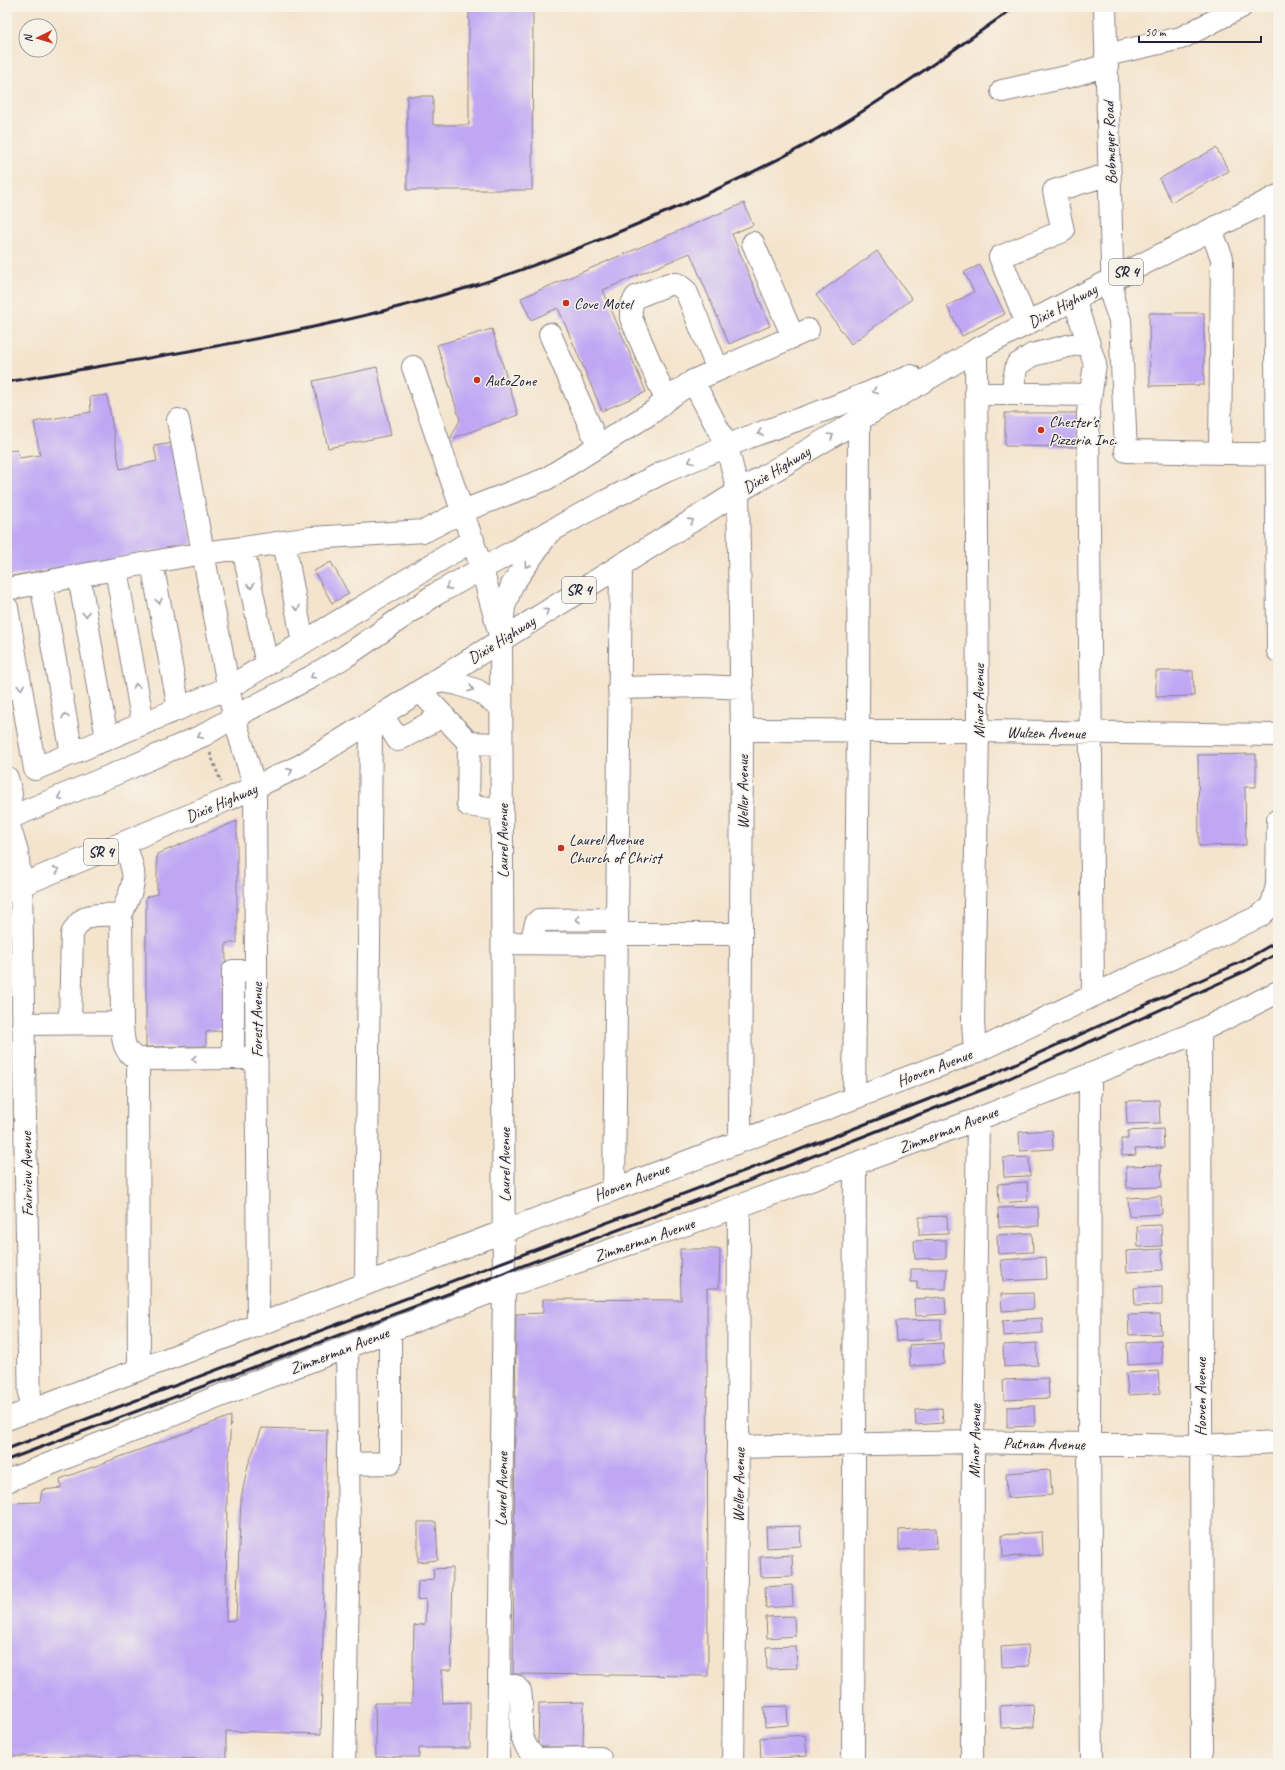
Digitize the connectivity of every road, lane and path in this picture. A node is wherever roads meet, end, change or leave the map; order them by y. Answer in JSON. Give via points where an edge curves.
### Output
{"nodes":[{"id":1,"x":1105,"y":7,"type":"edge"},
{"id":2,"x":1242,"y":7,"type":"edge"},
{"id":3,"x":1106,"y":60,"type":"junction"},
{"id":4,"x":1002,"y":91,"type":"dead end"},
{"id":5,"x":1110,"y":174,"type":"junction"},
{"id":6,"x":1276,"y":197,"type":"edge"},
{"id":7,"x":1211,"y":230,"type":"junction"},
{"id":8,"x":753,"y":243,"type":"dead end"},
{"id":9,"x":1113,"y":279,"type":"junction"},
{"id":10,"x":1074,"y":299,"type":"junction"},
{"id":11,"x":1027,"y":324,"type":"junction"},
{"id":12,"x":550,"y":334,"type":"dead end"},
{"id":13,"x":1088,"y":341,"type":"junction"},
{"id":14,"x":976,"y":350,"type":"junction"},
{"id":15,"x":414,"y":367,"type":"dead end"},
{"id":16,"x":718,"y":370,"type":"junction"},
{"id":17,"x":693,"y":381,"type":"junction"},
{"id":18,"x":976,"y":394,"type":"junction"},
{"id":19,"x":1014,"y":394,"type":"junction"},
{"id":20,"x":1090,"y":395,"type":"junction"},
{"id":21,"x":666,"y":400,"type":"junction"},
{"id":22,"x":178,"y":420,"type":"dead end"},
{"id":23,"x":859,"y":420,"type":"junction"},
{"id":24,"x":598,"y":445,"type":"junction"},
{"id":25,"x":727,"y":446,"type":"junction"},
{"id":26,"x":1220,"y":453,"type":"junction"},
{"id":27,"x":1277,"y":454,"type":"junction"},
{"id":28,"x":738,"y":492,"type":"junction"},
{"id":29,"x":463,"y":511,"type":"junction"},
{"id":30,"x":548,"y":533,"type":"junction"},
{"id":31,"x":473,"y":540,"type":"junction"},
{"id":32,"x":284,"y":542,"type":"junction"},
{"id":33,"x":243,"y":548,"type":"junction"},
{"id":34,"x":202,"y":553,"type":"junction"},
{"id":35,"x":152,"y":563,"type":"junction"},
{"id":36,"x":621,"y":565,"type":"junction"},
{"id":37,"x":116,"y":569,"type":"junction"},
{"id":38,"x":482,"y":569,"type":"junction"},
{"id":39,"x":79,"y":576,"type":"junction"},
{"id":40,"x":41,"y":583,"type":"junction"},
{"id":41,"x":7,"y":589,"type":"edge"},
{"id":42,"x":7,"y":608,"type":"edge"},
{"id":43,"x":501,"y":639,"type":"junction"},
{"id":44,"x":303,"y":643,"type":"junction"},
{"id":45,"x":1278,"y":651,"type":"edge"},
{"id":46,"x":267,"y":665,"type":"junction"},
{"id":47,"x":428,"y":686,"type":"junction"},
{"id":48,"x":228,"y":688,"type":"junction"},
{"id":49,"x":619,"y":688,"type":"junction"},
{"id":50,"x":742,"y":688,"type":"junction"},
{"id":51,"x":501,"y":707,"type":"junction"},
{"id":52,"x":179,"y":709,"type":"junction"},
{"id":53,"x":444,"y":716,"type":"junction"},
{"id":54,"x":234,"y":717,"type":"junction"},
{"id":55,"x":377,"y":719,"type":"junction"},
{"id":56,"x":143,"y":724,"type":"junction"},
{"id":57,"x":742,"y":730,"type":"junction"},
{"id":58,"x":858,"y":730,"type":"junction"},
{"id":59,"x":978,"y":731,"type":"junction"},
{"id":60,"x":1091,"y":732,"type":"junction"},
{"id":61,"x":1278,"y":735,"type":"edge"},
{"id":62,"x":107,"y":739,"type":"junction"},
{"id":63,"x":469,"y":743,"type":"junction"},
{"id":64,"x":501,"y":744,"type":"junction"},
{"id":65,"x":208,"y":748,"type":"dead end"},
{"id":66,"x":72,"y":754,"type":"junction"},
{"id":67,"x":7,"y":778,"type":"edge"},
{"id":68,"x":221,"y":782,"type":"dead end"},
{"id":69,"x":255,"y":788,"type":"junction"},
{"id":70,"x":502,"y":810,"type":"junction"},
{"id":71,"x":7,"y":818,"type":"edge"},
{"id":72,"x":1278,"y":820,"type":"edge"},
{"id":73,"x":124,"y":843,"type":"junction"},
{"id":74,"x":14,"y":888,"type":"edge"},
{"id":75,"x":121,"y":915,"type":"junction"},
{"id":76,"x":617,"y":932,"type":"junction"},
{"id":77,"x":741,"y":934,"type":"junction"},
{"id":78,"x":503,"y":943,"type":"junction"},
{"id":79,"x":256,"y":971,"type":"junction"},
{"id":80,"x":1278,"y":992,"type":"edge"},
{"id":81,"x":1093,"y":996,"type":"junction"},
{"id":82,"x":70,"y":1022,"type":"junction"},
{"id":83,"x":122,"y":1023,"type":"junction"},
{"id":84,"x":23,"y":1024,"type":"junction"},
{"id":85,"x":1200,"y":1031,"type":"junction"},
{"id":86,"x":974,"y":1052,"type":"junction"},
{"id":87,"x":233,"y":1058,"type":"junction"},
{"id":88,"x":256,"y":1058,"type":"junction"},
{"id":89,"x":138,"y":1059,"type":"junction"},
{"id":90,"x":1090,"y":1075,"type":"junction"},
{"id":91,"x":854,"y":1097,"type":"junction"},
{"id":92,"x":978,"y":1119,"type":"junction"},
{"id":93,"x":740,"y":1140,"type":"junction"},
{"id":94,"x":855,"y":1164,"type":"junction"},
{"id":95,"x":614,"y":1188,"type":"junction"},
{"id":96,"x":739,"y":1206,"type":"junction"},
{"id":97,"x":504,"y":1231,"type":"junction"},
{"id":98,"x":366,"y":1283,"type":"junction"},
{"id":99,"x":504,"y":1287,"type":"junction"},
{"id":100,"x":258,"y":1325,"type":"junction"},
{"id":101,"x":390,"y":1330,"type":"junction"},
{"id":102,"x":348,"y":1347,"type":"junction"},
{"id":103,"x":139,"y":1370,"type":"junction"},
{"id":104,"x":30,"y":1411,"type":"junction"},
{"id":105,"x":7,"y":1419,"type":"edge"},
{"id":106,"x":974,"y":1442,"type":"junction"},
{"id":107,"x":1278,"y":1442,"type":"edge"},
{"id":108,"x":854,"y":1444,"type":"junction"},
{"id":109,"x":1089,"y":1444,"type":"junction"},
{"id":110,"x":1200,"y":1446,"type":"junction"},
{"id":111,"x":738,"y":1447,"type":"junction"},
{"id":112,"x":348,"y":1464,"type":"junction"},
{"id":113,"x":7,"y":1481,"type":"edge"},
{"id":114,"x":499,"y":1686,"type":"junction"},
{"id":115,"x":344,"y":1763,"type":"edge"},
{"id":116,"x":498,"y":1763,"type":"edge"},
{"id":117,"x":600,"y":1763,"type":"edge"},
{"id":118,"x":734,"y":1763,"type":"edge"},
{"id":119,"x":853,"y":1763,"type":"edge"},
{"id":120,"x":972,"y":1763,"type":"edge"},
{"id":121,"x":1092,"y":1763,"type":"edge"},
{"id":122,"x":1202,"y":1763,"type":"edge"}],
"edges":[{"from":1,"to":3,"type":"street","name":"Bobmeyer Road"},
{"from":2,"to":3,"type":"street","via":[[1181,38]]},
{"from":3,"to":4,"type":"street","via":[[1071,76]]},
{"from":3,"to":5,"type":"street","name":"Bobmeyer Road"},
{"from":5,"to":9,"type":"street","name":"Bobmeyer Road"},
{"from":5,"to":11,"type":"street","via":[[1054,191],[1063,231],[1000,257]]},
{"from":6,"to":7,"type":"street","name":"Dixie Highway","number":"SR 4"},
{"from":6,"to":27,"type":"street"},
{"from":7,"to":9,"type":"street","name":"Dixie Highway","number":"SR 4"},
{"from":7,"to":26,"type":"street","via":[[1222,258]]},
{"from":8,"to":16,"type":"street","via":[[800,333]]},
{"from":9,"to":10,"type":"street","name":"Dixie Highway","number":"SR 4"},
{"from":9,"to":26,"type":"street","name":"Bobmeyer Road","via":[[1113,300],[1120,320],[1126,451]]},
{"from":10,"to":11,"type":"street","name":"Dixie Highway","number":"SR 4"},
{"from":10,"to":13,"type":"street"},
{"from":11,"to":14,"type":"street","name":"Dixie Highway","number":"SR 4"},
{"from":12,"to":24,"type":"street"},
{"from":13,"to":19,"type":"street","via":[[1032,355],[1017,365]]},
{"from":13,"to":20,"type":"street","via":[[1095,364]]},
{"from":14,"to":18,"type":"street","name":"Minor Avenue"},
{"from":14,"to":23,"type":"street","name":"Dixie Highway","number":"SR 4"},
{"from":14,"to":25,"type":"street","name":"Dixie Highway","number":"SR 4","one_way":true},
{"from":15,"to":29,"type":"street","name":"Laurel Avenue"},
{"from":16,"to":17,"type":"street"},
{"from":16,"to":21,"type":"street","via":[[686,291],[677,284],[669,284],[636,297],[631,306],[631,318]]},
{"from":17,"to":21,"type":"street"},
{"from":17,"to":25,"type":"street","name":"Weller Avenue"},
{"from":18,"to":19,"type":"street"},
{"from":18,"to":59,"type":"street","name":"Minor Avenue"},
{"from":19,"to":20,"type":"street"},
{"from":20,"to":60,"type":"street","via":[[1088,414]]},
{"from":21,"to":24,"type":"street","via":[[654,411]]},
{"from":22,"to":34,"type":"street","name":"Forest Avenue"},
{"from":28,"to":23,"type":"street","name":"Dixie Highway","number":"SR 4","one_way":true},
{"from":23,"to":58,"type":"street"},
{"from":24,"to":29,"type":"street","via":[[546,479]]},
{"from":25,"to":28,"type":"street","name":"Weller Avenue"},
{"from":25,"to":30,"type":"street","name":"Dixie Highway","number":"SR 4","one_way":true,"via":[[666,471]]},
{"from":26,"to":27,"type":"street"},
{"from":27,"to":45,"type":"street"},
{"from":36,"to":28,"type":"street","name":"Dixie Highway","number":"SR 4","one_way":true},
{"from":28,"to":50,"type":"street","name":"Weller Avenue"},
{"from":29,"to":31,"type":"street","name":"Laurel Avenue"},
{"from":29,"to":32,"type":"street","via":[[425,531]]},
{"from":30,"to":38,"type":"street","name":"Dixie Highway","number":"SR 4"},
{"from":30,"to":43,"type":"street","one_way":true,"via":[[512,585],[504,607]]},
{"from":31,"to":38,"type":"street","name":"Laurel Avenue"},
{"from":31,"to":44,"type":"street"},
{"from":32,"to":33,"type":"street"},
{"from":32,"to":44,"type":"street","one_way":true},
{"from":33,"to":34,"type":"street"},
{"from":33,"to":46,"type":"street","one_way":true},
{"from":34,"to":35,"type":"street"},
{"from":34,"to":48,"type":"street","name":"Forest Avenue"},
{"from":35,"to":37,"type":"street"},
{"from":35,"to":52,"type":"street","one_way":true},
{"from":43,"to":36,"type":"street","name":"Dixie Highway","number":"SR 4","one_way":true},
{"from":36,"to":49,"type":"street"},
{"from":37,"to":39,"type":"street"},
{"from":56,"to":37,"type":"street","one_way":true},
{"from":38,"to":43,"type":"street","name":"Laurel Avenue"},
{"from":38,"to":54,"type":"street","name":"Dixie Highway","number":"SR 4","one_way":true,"via":[[436,594],[311,677]]},
{"from":39,"to":40,"type":"street"},
{"from":39,"to":62,"type":"street","one_way":true},
{"from":40,"to":41,"type":"street"},
{"from":66,"to":40,"type":"street","one_way":true},
{"from":42,"to":66,"type":"street","one_way":true,"via":[[35,769]]},
{"from":43,"to":47,"type":"street","name":"Dixie Highway","number":"SR 4"},
{"from":43,"to":51,"type":"street","name":"Laurel Avenue"},
{"from":44,"to":46,"type":"street"},
{"from":46,"to":48,"type":"street"},
{"from":47,"to":51,"type":"street","one_way":true,"via":[[458,684],[478,691]]},
{"from":47,"to":53,"type":"street"},
{"from":47,"to":55,"type":"street","name":"Dixie Highway","number":"SR 4"},
{"from":48,"to":52,"type":"street"},
{"from":48,"to":54,"type":"street","name":"Forest Avenue"},
{"from":49,"to":50,"type":"street"},
{"from":49,"to":76,"type":"street"},
{"from":50,"to":57,"type":"street","name":"Weller Avenue"},
{"from":51,"to":64,"type":"street","name":"Laurel Avenue"},
{"from":52,"to":56,"type":"street"},
{"from":53,"to":55,"type":"street","via":[[398,740]]},
{"from":53,"to":63,"type":"street"},
{"from":54,"to":69,"type":"street","name":"Forest Avenue"},
{"from":54,"to":71,"type":"street","name":"Dixie Highway","number":"SR 4","one_way":true,"via":[[204,735]]},
{"from":69,"to":55,"type":"street","name":"Dixie Highway","number":"SR 4","one_way":true,"via":[[300,766]]},
{"from":55,"to":98,"type":"street"},
{"from":56,"to":62,"type":"street"},
{"from":57,"to":58,"type":"street","name":"Wulzen Avenue"},
{"from":57,"to":77,"type":"street","name":"Weller Avenue"},
{"from":58,"to":59,"type":"street","name":"Wulzen Avenue"},
{"from":58,"to":91,"type":"street"},
{"from":59,"to":60,"type":"street","name":"Wulzen Avenue"},
{"from":59,"to":86,"type":"street","name":"Minor Avenue"},
{"from":60,"to":61,"type":"street","name":"Wulzen Avenue"},
{"from":60,"to":81,"type":"street"},
{"from":62,"to":66,"type":"street"},
{"from":63,"to":64,"type":"street"},
{"from":63,"to":70,"type":"street","via":[[468,805]]},
{"from":64,"to":70,"type":"street","name":"Laurel Avenue"},
{"from":65,"to":68,"type":"path"},
{"from":67,"to":71,"type":"street","via":[[11,794]]},
{"from":69,"to":73,"type":"street","name":"Dixie Highway","number":"SR 4"},
{"from":69,"to":79,"type":"street","name":"Forest Avenue"},
{"from":70,"to":78,"type":"street","name":"Laurel Avenue"},
{"from":71,"to":74,"type":"street","name":"Fairview Avenue","via":[[17,852]]},
{"from":72,"to":81,"type":"street","name":"Hooven Avenue","via":[[1278,885],[1272,905],[1260,916]]},
{"from":74,"to":73,"type":"street","name":"Dixie Highway","number":"SR 4","one_way":true},
{"from":73,"to":75,"type":"street","via":[[135,878]]},
{"from":74,"to":84,"type":"street","name":"Fairview Avenue"},
{"from":75,"to":82,"type":"street","via":[[91,915],[82,919],[72,934]]},
{"from":75,"to":83,"type":"street"},
{"from":76,"to":77,"type":"street"},
{"from":76,"to":78,"type":"street","via":[[531,943]]},
{"from":76,"to":95,"type":"street"},
{"from":77,"to":93,"type":"street","name":"Weller Avenue"},
{"from":78,"to":97,"type":"street","name":"Laurel Avenue"},
{"from":79,"to":87,"type":"street","via":[[233,971]]},
{"from":79,"to":88,"type":"street","name":"Forest Avenue"},
{"from":80,"to":85,"type":"street","name":"Zimmerman Avenue"},
{"from":81,"to":86,"type":"street","name":"Hooven Avenue"},
{"from":82,"to":83,"type":"street"},
{"from":82,"to":84,"type":"street"},
{"from":83,"to":89,"type":"street","via":[[125,1049]]},
{"from":84,"to":104,"type":"street","name":"Fairview Avenue"},
{"from":85,"to":90,"type":"street","name":"Zimmerman Avenue"},
{"from":85,"to":110,"type":"street","name":"Hooven Avenue"},
{"from":86,"to":91,"type":"street","name":"Hooven Avenue"},
{"from":87,"to":88,"type":"street"},
{"from":87,"to":89,"type":"street","one_way":true},
{"from":88,"to":100,"type":"street","name":"Forest Avenue"},
{"from":89,"to":103,"type":"street"},
{"from":90,"to":92,"type":"street","name":"Zimmerman Avenue"},
{"from":90,"to":109,"type":"street"},
{"from":91,"to":93,"type":"street","name":"Hooven Avenue"},
{"from":92,"to":94,"type":"street","name":"Zimmerman Avenue"},
{"from":92,"to":106,"type":"street","name":"Minor Avenue"},
{"from":93,"to":95,"type":"street","name":"Hooven Avenue"},
{"from":94,"to":96,"type":"street","name":"Zimmerman Avenue"},
{"from":94,"to":108,"type":"street"},
{"from":95,"to":97,"type":"street","name":"Hooven Avenue"},
{"from":96,"to":99,"type":"street","name":"Zimmerman Avenue"},
{"from":96,"to":111,"type":"street","name":"Weller Avenue"},
{"from":97,"to":98,"type":"street"},
{"from":97,"to":99,"type":"street","name":"Laurel Avenue"},
{"from":98,"to":100,"type":"street"},
{"from":99,"to":101,"type":"street","name":"Zimmerman Avenue"},
{"from":99,"to":114,"type":"street","name":"Laurel Avenue"},
{"from":100,"to":103,"type":"street"},
{"from":101,"to":102,"type":"street","name":"Zimmerman Avenue"},
{"from":101,"to":112,"type":"street","via":[[390,1463]]},
{"from":102,"to":112,"type":"street"},
{"from":102,"to":113,"type":"street","name":"Zimmerman Avenue"},
{"from":103,"to":104,"type":"street"},
{"from":104,"to":105,"type":"street"},
{"from":106,"to":108,"type":"street","name":"Putnam Avenue"},
{"from":106,"to":109,"type":"street","name":"Putnam Avenue"},
{"from":106,"to":120,"type":"street","name":"Minor Avenue"},
{"from":107,"to":110,"type":"street","name":"Putnam Avenue"},
{"from":108,"to":111,"type":"street","name":"Putnam Avenue"},
{"from":108,"to":119,"type":"street"},
{"from":109,"to":110,"type":"street","name":"Putnam Avenue"},
{"from":109,"to":121,"type":"street"},
{"from":110,"to":122,"type":"street","name":"Hooven Avenue"},
{"from":111,"to":118,"type":"street","name":"Weller Avenue"},
{"from":112,"to":115,"type":"street","via":[[349,1545]]},
{"from":114,"to":116,"type":"street","name":"Laurel Avenue"},
{"from":114,"to":117,"type":"street","via":[[515,1686],[520,1691],[523,1741],[528,1752],[537,1759],[600,1758]]}]}
